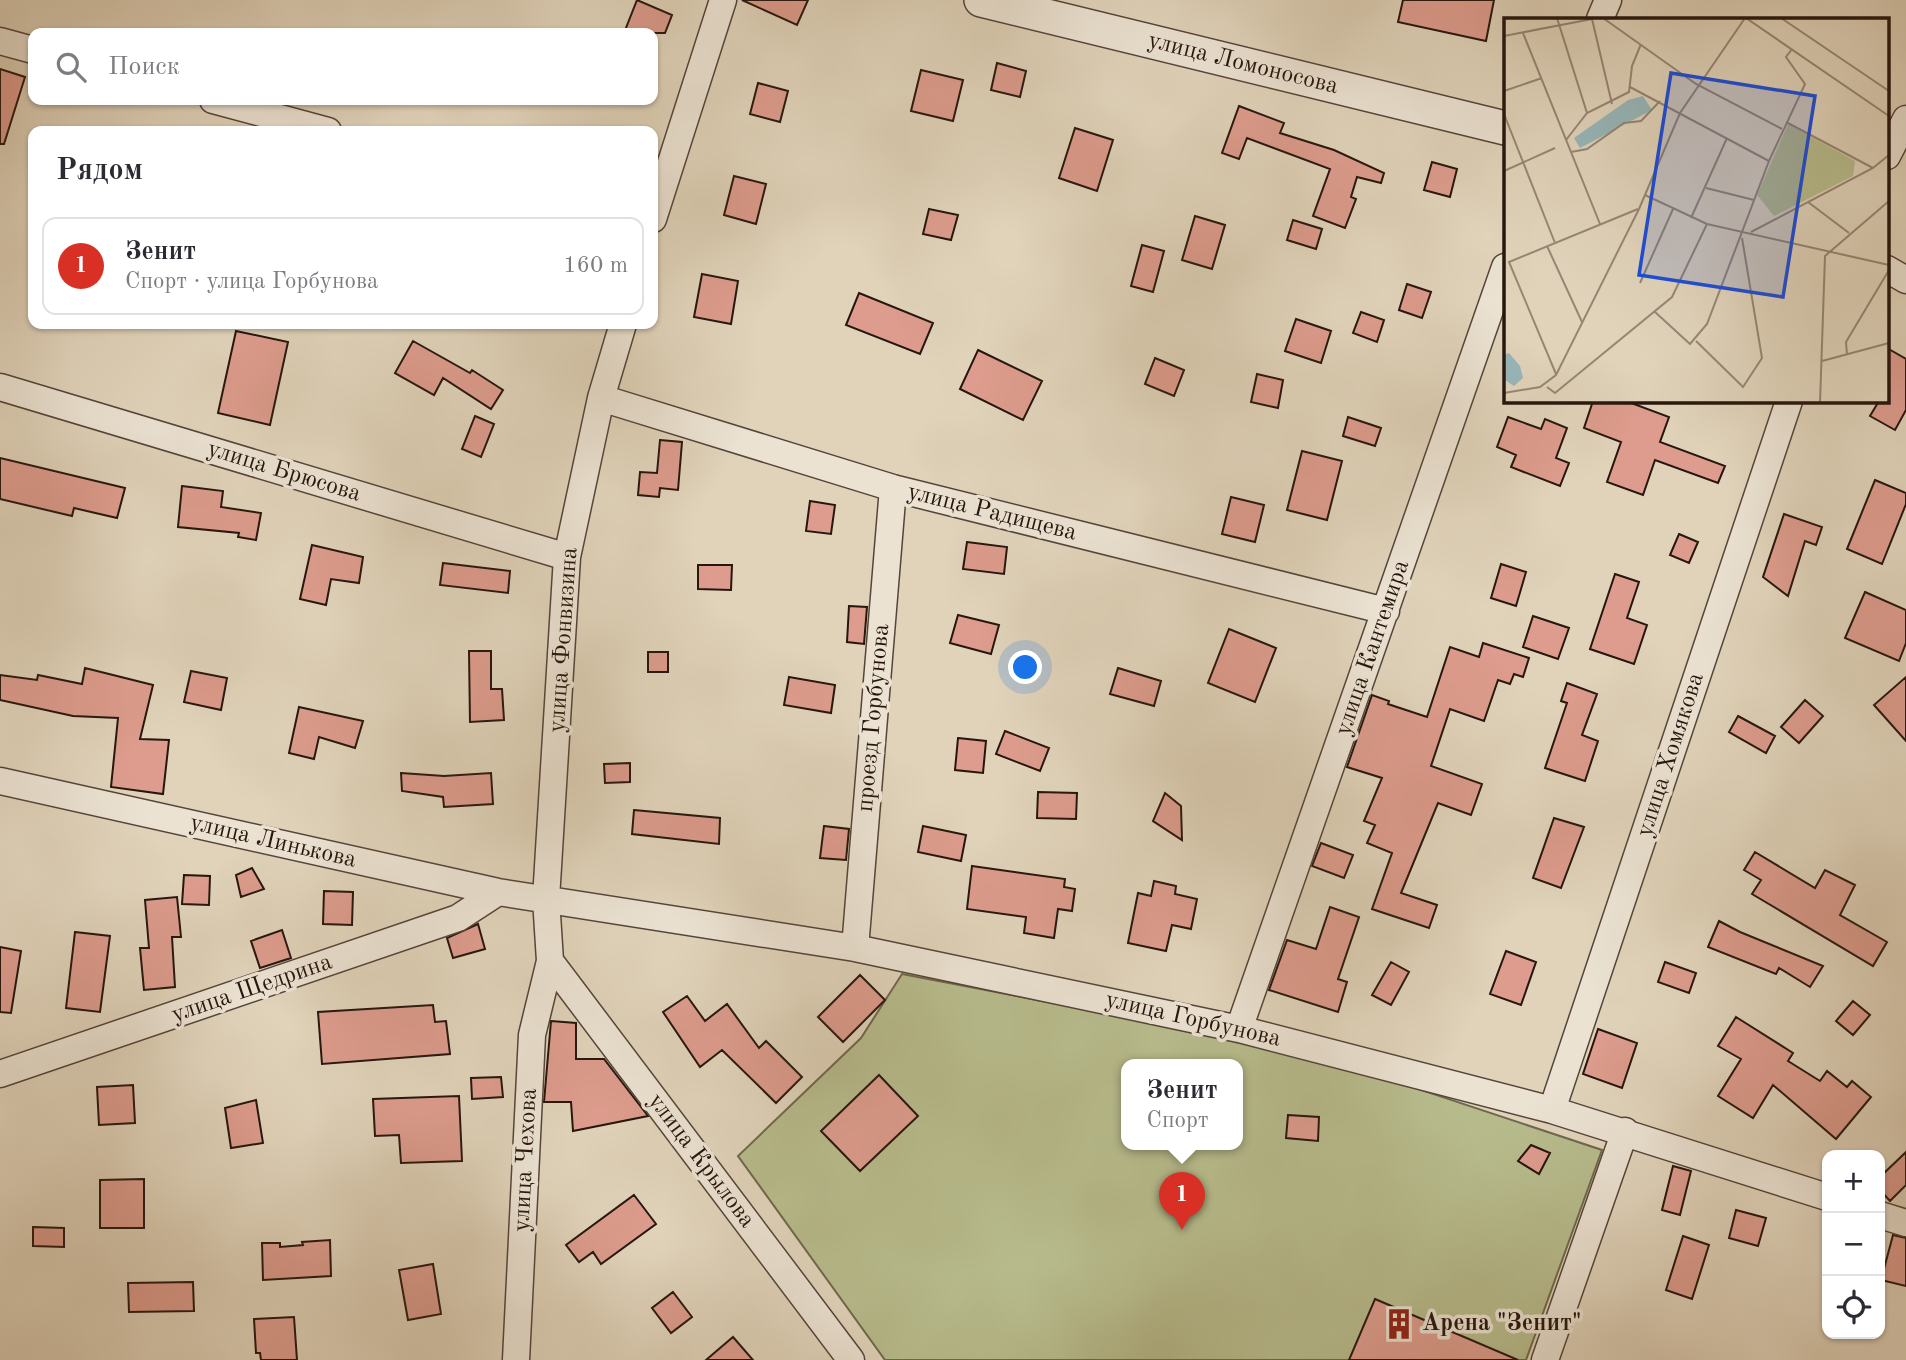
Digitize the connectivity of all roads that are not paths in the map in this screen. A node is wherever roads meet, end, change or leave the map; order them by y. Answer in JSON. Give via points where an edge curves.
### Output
{"nodes":[{"id":1,"x":723,"y":0,"type":"edge"},
{"id":2,"x":981,"y":0,"type":"edge"},
{"id":3,"x":1608,"y":0,"type":"edge"},
{"id":4,"x":1600,"y":18,"type":"edge"},
{"id":5,"x":0,"y":41,"type":"edge"},
{"id":6,"x":28,"y":49,"type":"edge"},
{"id":7,"x":232,"y":105,"type":"edge"},
{"id":8,"x":1906,"y":119,"type":"edge"},
{"id":9,"x":309,"y":126,"type":"edge"},
{"id":10,"x":1504,"y":128,"type":"edge"},
{"id":11,"x":1888,"y":154,"type":"edge"},
{"id":12,"x":658,"y":203,"type":"edge"},
{"id":13,"x":1504,"y":270,"type":"edge"},
{"id":14,"x":1888,"y":270,"type":"edge"},
{"id":15,"x":1906,"y":279,"type":"edge"},
{"id":16,"x":622,"y":329,"type":"edge"},
{"id":17,"x":0,"y":387,"type":"edge"},
{"id":18,"x":601,"y":398,"type":"junction"},
{"id":19,"x":1789,"y":402,"type":"edge"},
{"id":20,"x":894,"y":488,"type":"junction"},
{"id":21,"x":567,"y":557,"type":"junction"},
{"id":22,"x":1386,"y":611,"type":"junction"},
{"id":23,"x":0,"y":781,"type":"edge"},
{"id":24,"x":498,"y":892,"type":"junction"},
{"id":25,"x":546,"y":899,"type":"junction"},
{"id":26,"x":855,"y":947,"type":"junction"},
{"id":27,"x":550,"y":961,"type":"junction"},
{"id":28,"x":1239,"y":1029,"type":"junction"},
{"id":29,"x":0,"y":1074,"type":"edge"},
{"id":30,"x":1552,"y":1110,"type":"junction"},
{"id":31,"x":1625,"y":1131,"type":"junction"},
{"id":32,"x":1822,"y":1195,"type":"edge"},
{"id":33,"x":1885,"y":1216,"type":"edge"},
{"id":34,"x":1906,"y":1223,"type":"edge"},
{"id":35,"x":516,"y":1360,"type":"edge"},
{"id":36,"x":851,"y":1360,"type":"edge"},
{"id":37,"x":1545,"y":1360,"type":"edge"}],
"edges":[{"from":1,"to":12,"type":"street"},
{"from":2,"to":10,"type":"street","name":"улица Ломоносова"},
{"from":3,"to":4,"type":"street"},
{"from":5,"to":6,"type":"street"},
{"from":7,"to":9,"type":"street"},
{"from":8,"to":11,"type":"street"},
{"from":13,"to":22,"type":"street","name":"улица Кантемира"},
{"from":14,"to":15,"type":"street"},
{"from":16,"to":18,"type":"street","name":"улица Фонвизина"},
{"from":17,"to":21,"type":"street","name":"улица Брюсова"},
{"from":18,"to":20,"type":"street","name":"улица Радищева"},
{"from":18,"to":21,"type":"street","name":"улица Фонвизина"},
{"from":19,"to":30,"type":"street","name":"улица Хомякова"},
{"from":20,"to":22,"type":"street","name":"улица Радищева"},
{"from":20,"to":26,"type":"street","name":"проезд Горбунова"},
{"from":21,"to":25,"type":"street","name":"улица Фонвизина"},
{"from":22,"to":28,"type":"street","name":"улица Кантемира"},
{"from":23,"to":24,"type":"street","name":"улица Линькова"},
{"from":24,"to":25,"type":"street","name":"улица Линькова"},
{"from":24,"to":29,"type":"street","name":"улица Щедрина","via":[[458,918]]},
{"from":25,"to":26,"type":"street","name":"улица Горбунова"},
{"from":25,"to":27,"type":"street","name":"улица Фонвизина"},
{"from":26,"to":28,"type":"street","name":"улица Горбунова"},
{"from":27,"to":35,"type":"street","name":"улица Чехова","via":[[532,1035]]},
{"from":27,"to":36,"type":"street","name":"улица Крылова"},
{"from":28,"to":30,"type":"street","name":"улица Горбунова"},
{"from":30,"to":31,"type":"street","name":"улица Горбунова"},
{"from":31,"to":32,"type":"street","name":"улица Горбунова"},
{"from":31,"to":37,"type":"street"},
{"from":33,"to":34,"type":"street"}]}
